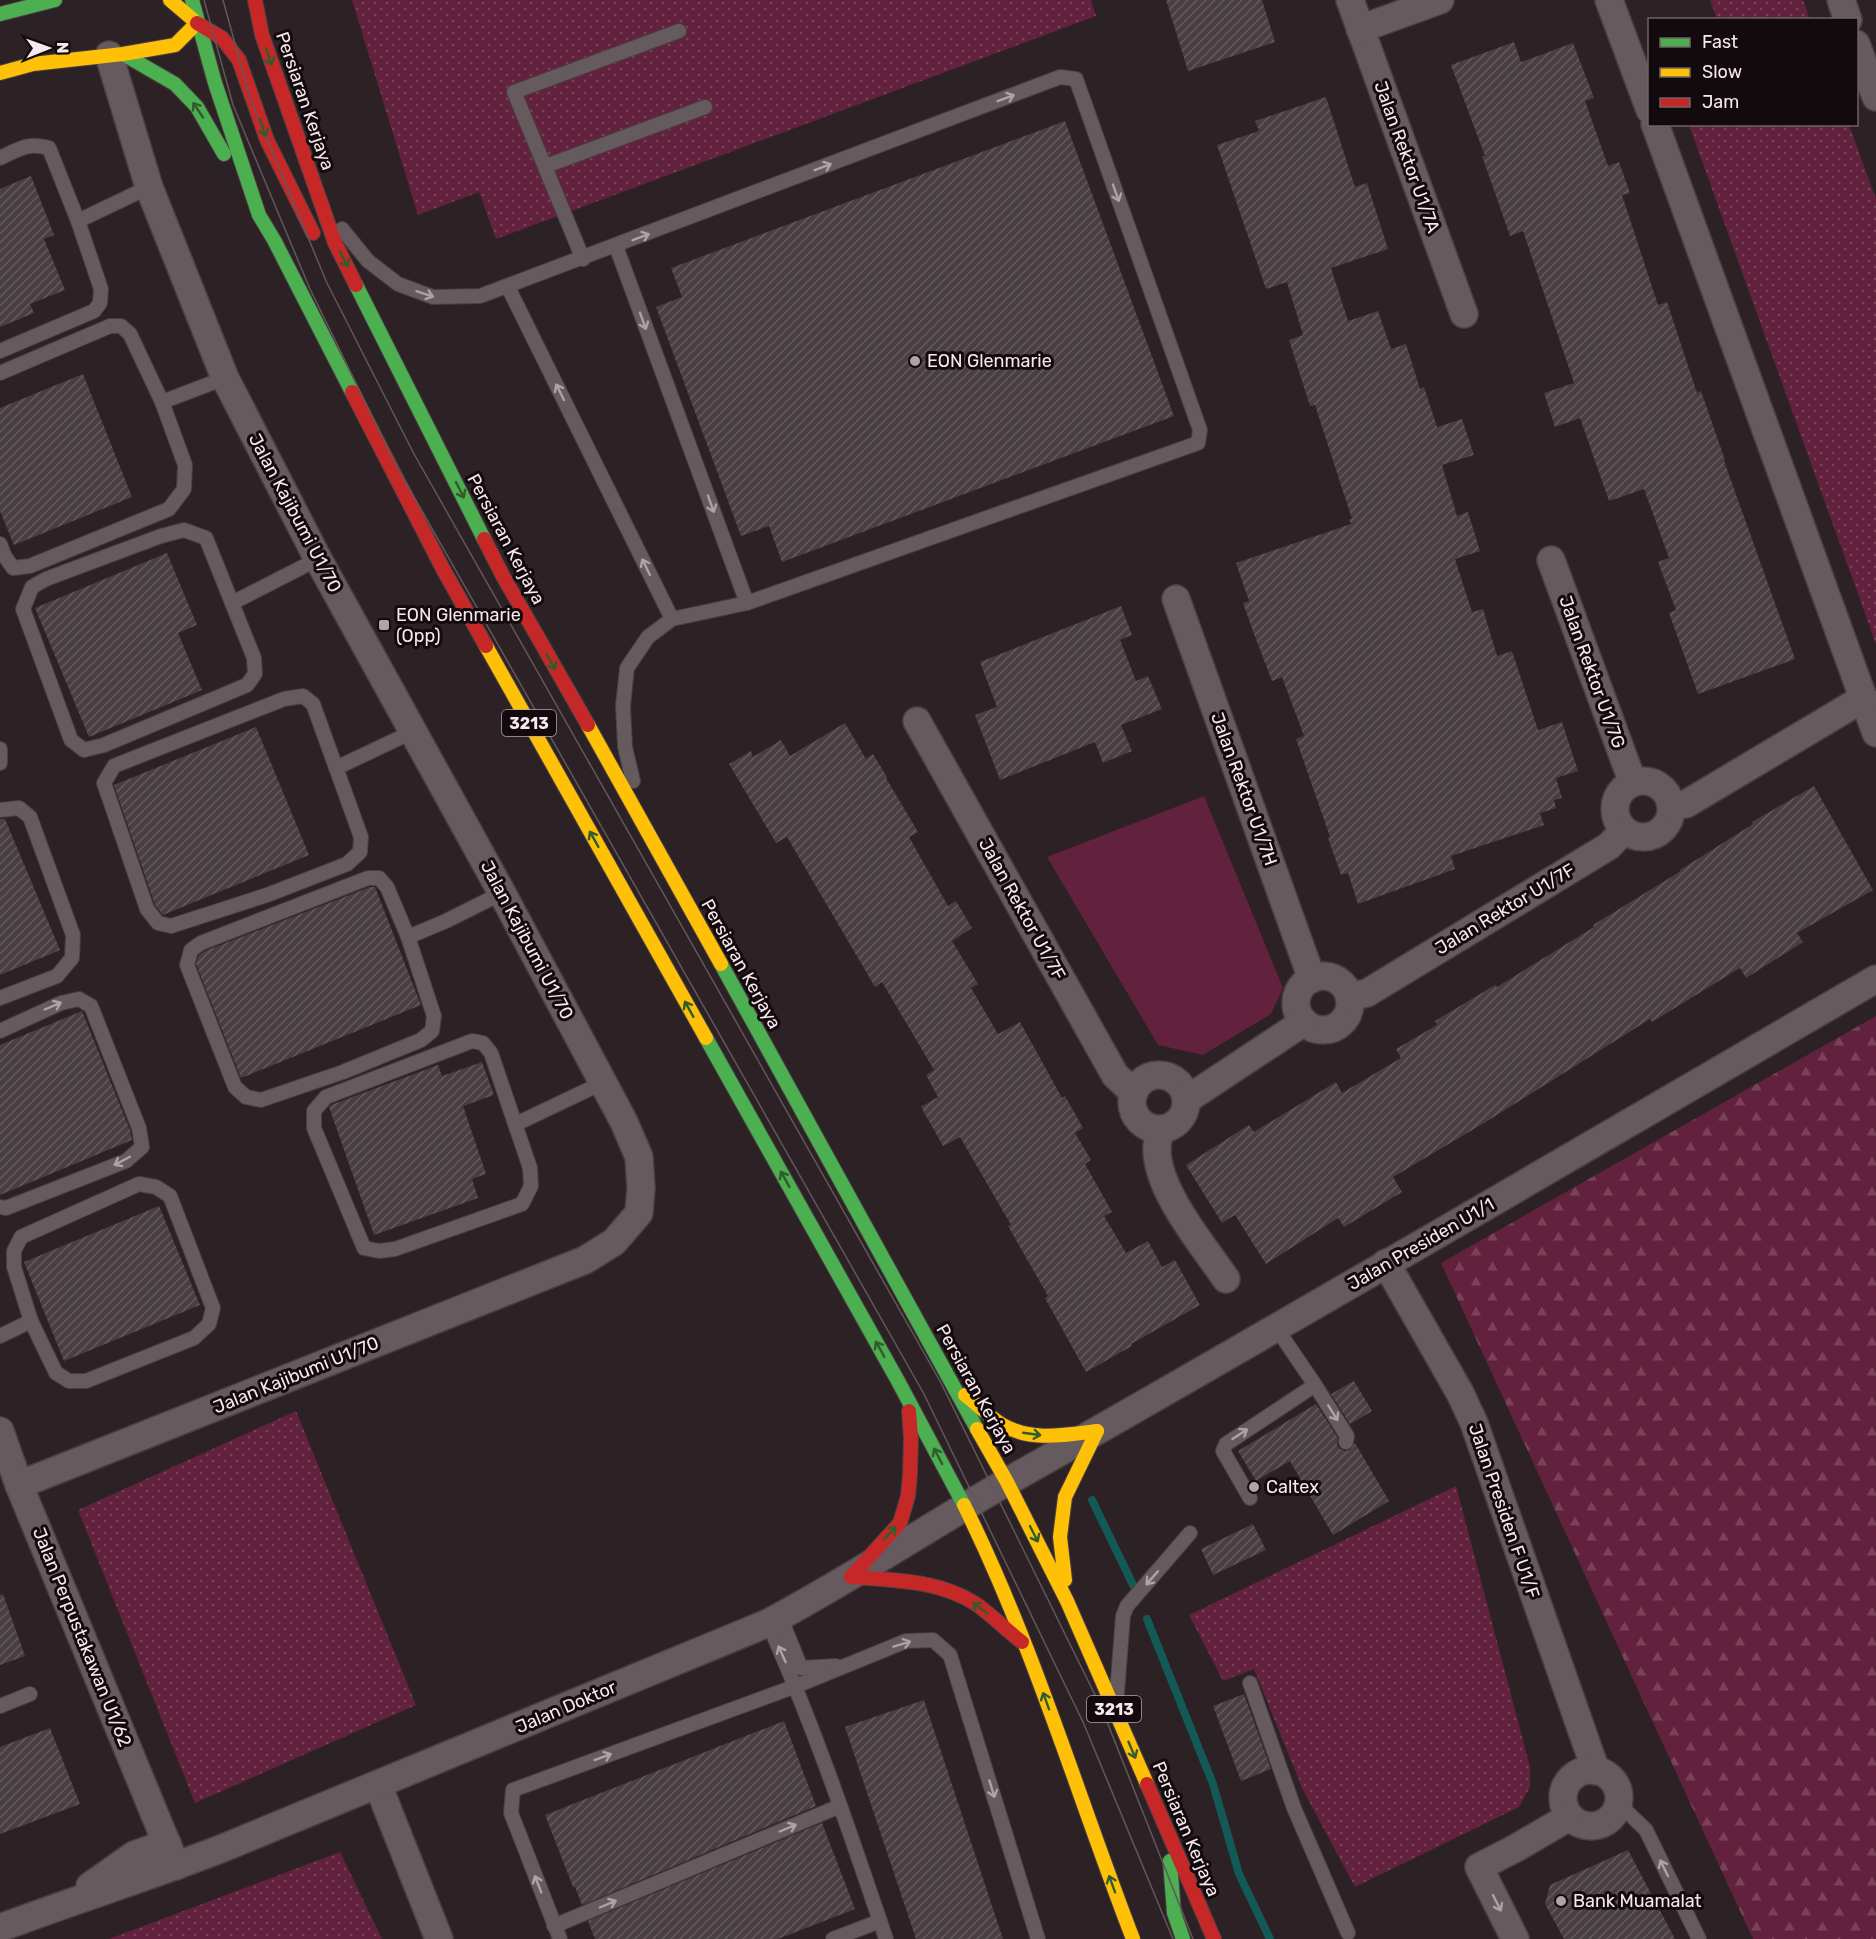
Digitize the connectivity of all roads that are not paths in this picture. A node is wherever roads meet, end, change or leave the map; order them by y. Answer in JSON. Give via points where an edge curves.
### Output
{"nodes":[{"id":1,"x":55,"y":0,"type":"edge"},
{"id":2,"x":170,"y":0,"type":"edge"},
{"id":3,"x":192,"y":0,"type":"edge"},
{"id":4,"x":255,"y":0,"type":"edge"},
{"id":5,"x":1350,"y":0,"type":"edge"},
{"id":6,"x":1440,"y":0,"type":"edge"},
{"id":7,"x":1609,"y":0,"type":"edge"},
{"id":8,"x":1841,"y":0,"type":"edge"},
{"id":9,"x":209,"y":8,"type":"dead end"},
{"id":10,"x":0,"y":14,"type":"edge"},
{"id":11,"x":1847,"y":18,"type":"edge"},
{"id":12,"x":197,"y":23,"type":"junction"},
{"id":13,"x":1360,"y":29,"type":"junction"},
{"id":14,"x":679,"y":31,"type":"dead end"},
{"id":15,"x":1858,"y":47,"type":"edge"},
{"id":16,"x":116,"y":55,"type":"junction"},
{"id":17,"x":0,"y":73,"type":"edge"},
{"id":18,"x":1876,"y":97,"type":"edge"},
{"id":19,"x":1648,"y":105,"type":"edge"},
{"id":20,"x":705,"y":108,"type":"dead end"},
{"id":21,"x":1656,"y":126,"type":"edge"},
{"id":22,"x":0,"y":158,"type":"edge"},
{"id":23,"x":546,"y":166,"type":"junction"},
{"id":24,"x":149,"y":187,"type":"junction"},
{"id":25,"x":321,"y":201,"type":"junction"},
{"id":26,"x":259,"y":215,"type":"junction"},
{"id":27,"x":78,"y":220,"type":"junction"},
{"id":28,"x":319,"y":246,"type":"dead end"},
{"id":29,"x":616,"y":246,"type":"junction"},
{"id":30,"x":583,"y":259,"type":"junction"},
{"id":31,"x":508,"y":287,"type":"junction"},
{"id":32,"x":1464,"y":314,"type":"dead end"},
{"id":33,"x":373,"y":349,"type":"dead end"},
{"id":34,"x":0,"y":351,"type":"edge"},
{"id":35,"x":0,"y":373,"type":"edge"},
{"id":36,"x":225,"y":378,"type":"junction"},
{"id":37,"x":162,"y":402,"type":"junction"},
{"id":38,"x":442,"y":455,"type":"junction"},
{"id":39,"x":0,"y":544,"type":"edge"},
{"id":40,"x":318,"y":559,"type":"junction"},
{"id":41,"x":1551,"y":560,"type":"dead end"},
{"id":42,"x":1176,"y":599,"type":"dead end"},
{"id":43,"x":232,"y":603,"type":"junction"},
{"id":44,"x":747,"y":603,"type":"junction"},
{"id":45,"x":672,"y":619,"type":"junction"},
{"id":46,"x":1864,"y":699,"type":"junction"},
{"id":47,"x":917,"y":721,"type":"dead end"},
{"id":48,"x":412,"y":732,"type":"junction"},
{"id":49,"x":1876,"y":733,"type":"edge"},
{"id":50,"x":0,"y":748,"type":"edge"},
{"id":51,"x":0,"y":763,"type":"edge"},
{"id":52,"x":336,"y":768,"type":"junction"},
{"id":53,"x":1633,"y":783,"type":"junction"},
{"id":54,"x":1671,"y":806,"type":"junction"},
{"id":55,"x":0,"y":810,"type":"edge"},
{"id":56,"x":641,"y":819,"type":"junction"},
{"id":57,"x":1624,"y":830,"type":"junction"},
{"id":58,"x":502,"y":893,"type":"junction"},
{"id":59,"x":408,"y":937,"type":"junction"},
{"id":60,"x":1312,"y":979,"type":"junction"},
{"id":61,"x":1876,"y":979,"type":"edge"},
{"id":62,"x":1349,"y":997,"type":"junction"},
{"id":63,"x":0,"y":998,"type":"edge"},
{"id":64,"x":1304,"y":1022,"type":"junction"},
{"id":65,"x":0,"y":1030,"type":"edge"},
{"id":66,"x":604,"y":1082,"type":"junction"},
{"id":67,"x":1134,"y":1093,"type":"junction"},
{"id":68,"x":1186,"y":1100,"type":"junction"},
{"id":69,"x":516,"y":1124,"type":"junction"},
{"id":70,"x":1160,"y":1130,"type":"junction"},
{"id":71,"x":0,"y":1207,"type":"edge"},
{"id":72,"x":1386,"y":1263,"type":"junction"},
{"id":73,"x":1226,"y":1279,"type":"dead end"},
{"id":74,"x":31,"y":1321,"type":"junction"},
{"id":75,"x":1277,"y":1329,"type":"junction"},
{"id":76,"x":0,"y":1336,"type":"edge"},
{"id":77,"x":949,"y":1381,"type":"junction"},
{"id":78,"x":1315,"y":1385,"type":"junction"},
{"id":79,"x":908,"y":1400,"type":"junction"},
{"id":80,"x":0,"y":1431,"type":"edge"},
{"id":81,"x":1097,"y":1431,"type":"junction"},
{"id":82,"x":1346,"y":1442,"type":"dead end"},
{"id":83,"x":1007,"y":1482,"type":"junction"},
{"id":84,"x":19,"y":1485,"type":"junction"},
{"id":85,"x":1250,"y":1498,"type":"dead end"},
{"id":86,"x":965,"y":1508,"type":"junction"},
{"id":87,"x":1190,"y":1533,"type":"dead end"},
{"id":88,"x":851,"y":1577,"type":"junction"},
{"id":89,"x":1067,"y":1601,"type":"junction"},
{"id":90,"x":774,"y":1619,"type":"junction"},
{"id":91,"x":1025,"y":1645,"type":"junction"},
{"id":92,"x":848,"y":1665,"type":"junction"},
{"id":93,"x":1251,"y":1683,"type":"dead end"},
{"id":94,"x":796,"y":1686,"type":"junction"},
{"id":95,"x":30,"y":1694,"type":"dead end"},
{"id":96,"x":0,"y":1706,"type":"edge"},
{"id":97,"x":1115,"y":1710,"type":"junction"},
{"id":98,"x":1596,"y":1771,"type":"junction"},
{"id":99,"x":378,"y":1785,"type":"junction"},
{"id":100,"x":1619,"y":1804,"type":"junction"},
{"id":101,"x":840,"y":1806,"type":"junction"},
{"id":102,"x":1569,"y":1817,"type":"junction"},
{"id":103,"x":1168,"y":1832,"type":"junction"},
{"id":104,"x":171,"y":1854,"type":"junction"},
{"id":105,"x":880,"y":1921,"type":"junction"},
{"id":106,"x":0,"y":1928,"type":"edge"},
{"id":107,"x":557,"y":1933,"type":"edge"},
{"id":108,"x":1348,"y":1933,"type":"dead end"},
{"id":109,"x":439,"y":1939,"type":"edge"},
{"id":110,"x":833,"y":1939,"type":"edge"},
{"id":111,"x":886,"y":1939,"type":"edge"},
{"id":112,"x":1038,"y":1939,"type":"edge"},
{"id":113,"x":1133,"y":1939,"type":"edge"},
{"id":114,"x":1183,"y":1939,"type":"edge"},
{"id":115,"x":1214,"y":1939,"type":"edge"},
{"id":116,"x":1515,"y":1939,"type":"edge"},
{"id":117,"x":1699,"y":1939,"type":"edge"}],
"edges":[{"from":1,"to":10,"type":"main road"},
{"from":2,"to":12,"type":"main road"},
{"from":3,"to":12,"type":"main road","number":"3213"},
{"from":4,"to":25,"type":"main road","name":"Persiaran Kerjaya","number":"3213","one_way":true,"via":[[262,35]]},
{"from":5,"to":13,"type":"street","name":"Jalan Rektor U1/7A"},
{"from":6,"to":13,"type":"street"},
{"from":7,"to":19,"type":"street"},
{"from":8,"to":11,"type":"street"},
{"from":9,"to":12,"type":"main road"},
{"from":12,"to":16,"type":"main road","via":[[175,45]]},
{"from":12,"to":26,"type":"main road","number":"3213"},
{"from":12,"to":28,"type":"main road","one_way":true,"via":[[222,38],[239,60],[267,140]]},
{"from":13,"to":32,"type":"street","name":"Jalan Rektor U1/7A"},
{"from":14,"to":23,"type":"lane","via":[[514,92]]},
{"from":15,"to":18,"type":"street"},
{"from":16,"to":17,"type":"main road","via":[[33,64]]},
{"from":16,"to":24,"type":"street","name":"Jalan Kajibumi U1/70"},
{"from":26,"to":16,"type":"main road","one_way":true,"via":[[197,107],[175,84]]},
{"from":20,"to":23,"type":"lane"},
{"from":21,"to":46,"type":"street"},
{"from":22,"to":27,"type":"lane","via":[[27,146],[49,148]]},
{"from":23,"to":30,"type":"lane"},
{"from":24,"to":27,"type":"lane"},
{"from":24,"to":36,"type":"street","name":"Jalan Kajibumi U1/70"},
{"from":25,"to":31,"type":"lane","one_way":true,"via":[[368,261],[398,284],[433,297],[480,296]]},
{"from":25,"to":38,"type":"main road","name":"Persiaran Kerjaya","number":"3213","one_way":true,"via":[[336,243]]},
{"from":79,"to":26,"type":"main road","number":"3213","one_way":true,"via":[[443,569]]},
{"from":27,"to":34,"type":"lane","via":[[101,289],[100,303],[94,311]]},
{"from":29,"to":30,"type":"lane"},
{"from":29,"to":44,"type":"lane","one_way":true},
{"from":29,"to":44,"type":"lane","one_way":true,"via":[[1060,77],[1076,79],[1200,430],[1198,443]]},
{"from":30,"to":31,"type":"lane"},
{"from":45,"to":31,"type":"lane","one_way":true},
{"from":33,"to":38,"type":"main road"},
{"from":35,"to":37,"type":"lane","via":[[110,326],[122,327],[130,334]]},
{"from":36,"to":37,"type":"lane"},
{"from":36,"to":40,"type":"street","name":"Jalan Kajibumi U1/70"},
{"from":37,"to":39,"type":"lane","via":[[185,465],[184,489],[169,509],[30,566],[13,568]]},
{"from":38,"to":56,"type":"main road","name":"Persiaran Kerjaya","number":"3213","one_way":true,"via":[[504,578]]},
{"from":40,"to":43,"type":"lane"},
{"from":40,"to":48,"type":"street","name":"Jalan Kajibumi U1/70"},
{"from":41,"to":53,"type":"street","name":"Jalan Rektor U1/7G"},
{"from":42,"to":60,"type":"street","name":"Jalan Rektor U1/7H"},
{"from":43,"to":43,"type":"lane","via":[[206,538],[184,530],[32,587],[23,609],[70,740],[84,750],[104,745],[247,685],[255,674],[254,658]]},
{"from":44,"to":45,"type":"lane"},
{"from":45,"to":56,"type":"lane","via":[[648,637],[627,668],[623,706],[625,747]]},
{"from":46,"to":49,"type":"street"},
{"from":46,"to":54,"type":"street","via":[[1686,804]]},
{"from":47,"to":67,"type":"street","name":"Jalan Rektor U1/7F","via":[[1115,1075]]},
{"from":48,"to":52,"type":"lane"},
{"from":48,"to":58,"type":"street","name":"Jalan Kajibumi U1/70"},
{"from":50,"to":51,"type":"lane"},
{"from":52,"to":52,"type":"lane","via":[[361,837],[360,852],[347,864],[171,926],[158,923],[147,909],[104,783],[114,766],[284,699],[303,696],[313,704]]},
{"from":53,"to":54,"type":"street","via":[[1658,785]]},
{"from":53,"to":57,"type":"street","via":[[1619,795],[1616,804],[1618,822]]},
{"from":54,"to":57,"type":"street","via":[[1668,822],[1656,835],[1639,838]]},
{"from":55,"to":63,"type":"lane","via":[[19,808],[30,817],[73,935],[72,958],[57,976]]},
{"from":56,"to":77,"type":"main road","name":"Persiaran Kerjaya","number":"3213"},
{"from":57,"to":62,"type":"street","name":"Jalan Rektor U1/7F","via":[[1609,846],[1377,987]]},
{"from":58,"to":59,"type":"lane"},
{"from":58,"to":66,"type":"street","name":"Jalan Kajibumi U1/70"},
{"from":59,"to":59,"type":"lane","via":[[434,1016],[432,1031],[421,1040],[353,1068],[261,1100],[246,1097],[235,1087],[187,965],[191,950],[368,878],[379,878],[387,887]]},
{"from":60,"to":62,"type":"street","via":[[1335,979]]},
{"from":60,"to":64,"type":"street","via":[[1297,999]]},
{"from":61,"to":72,"type":"street","name":"Jalan Presiden U1/1"},
{"from":62,"to":64,"type":"street","via":[[1348,1014],[1336,1027],[1319,1030]]},
{"from":64,"to":68,"type":"street"},
{"from":65,"to":71,"type":"lane","one_way":true,"via":[[60,1003],[79,999],[91,1006],[139,1128],[142,1147],[126,1161]]},
{"from":66,"to":69,"type":"lane"},
{"from":66,"to":84,"type":"street","name":"Jalan Kajibumi U1/70","via":[[639,1157],[641,1188],[639,1213],[614,1242],[585,1260]]},
{"from":67,"to":68,"type":"street","via":[[1145,1079],[1162,1076],[1179,1083]]},
{"from":67,"to":70,"type":"street","via":[[1133,1110],[1137,1118],[1143,1125]]},
{"from":68,"to":70,"type":"street","via":[[1176,1124]]},
{"from":69,"to":69,"type":"lane","via":[[530,1168],[531,1186],[522,1204],[395,1249],[379,1251],[364,1248],[314,1128],[314,1112],[326,1097],[472,1041],[483,1043],[490,1053]]},
{"from":70,"to":73,"type":"street","via":[[1156,1148],[1170,1197]]},
{"from":72,"to":75,"type":"street","name":"Jalan Presiden U1/1"},
{"from":72,"to":98,"type":"street","name":"Jalan Presiden F U1/F","via":[[1474,1423]]},
{"from":74,"to":74,"type":"lane","via":[[56,1372],[69,1381],[86,1381],[194,1338],[209,1324],[213,1308],[170,1196],[156,1187],[139,1184],[21,1237],[14,1251],[14,1267]]},
{"from":74,"to":76,"type":"lane"},
{"from":75,"to":78,"type":"lane"},
{"from":75,"to":81,"type":"street","name":"Jalan Presiden U1/1"},
{"from":77,"to":81,"type":"main road","one_way":true,"via":[[1002,1425],[1019,1432],[1044,1436]]},
{"from":77,"to":83,"type":"main road","name":"Persiaran Kerjaya","number":"3213"},
{"from":78,"to":82,"type":"lane","one_way":true,"via":[[1347,1436]]},
{"from":85,"to":78,"type":"lane","one_way":true,"via":[[1223,1451],[1226,1444]]},
{"from":86,"to":79,"type":"main road","number":"3213","one_way":true},
{"from":88,"to":79,"type":"main road","one_way":true,"via":[[900,1523],[910,1474]]},
{"from":80,"to":84,"type":"street","name":"Jalan Perpustakawan U1/62"},
{"from":81,"to":83,"type":"street","name":"Jalan Presiden U1/1"},
{"from":81,"to":89,"type":"main road","via":[[1065,1497],[1060,1537]]},
{"from":83,"to":86,"type":"street","name":"Jalan Presiden U1/1"},
{"from":83,"to":89,"type":"main road","name":"Persiaran Kerjaya","number":"3213","one_way":true},
{"from":84,"to":104,"type":"street","name":"Jalan Perpustakawan U1/62"},
{"from":86,"to":88,"type":"street","name":"Jalan Doktor"},
{"from":86,"to":91,"type":"main road","number":"3213"},
{"from":87,"to":97,"type":"lane","one_way":true,"via":[[1127,1606]]},
{"from":88,"to":90,"type":"street","name":"Jalan Doktor"},
{"from":91,"to":88,"type":"main road","one_way":true,"via":[[975,1604],[956,1595],[921,1583]]},
{"from":89,"to":97,"type":"main road","name":"Persiaran Kerjaya","number":"3213"},
{"from":90,"to":92,"type":"lane","via":[[801,1668]]},
{"from":94,"to":90,"type":"lane","one_way":true},
{"from":90,"to":99,"type":"street","name":"Jalan Doktor"},
{"from":113,"to":91,"type":"main road","number":"3213","one_way":true},
{"from":92,"to":94,"type":"lane"},
{"from":92,"to":112,"type":"lane","one_way":true,"via":[[906,1641],[933,1640],[950,1655]]},
{"from":93,"to":108,"type":"lane","via":[[1294,1808]]},
{"from":94,"to":101,"type":"lane"},
{"from":107,"to":94,"type":"lane","one_way":true,"via":[[511,1813],[513,1790]]},
{"from":95,"to":96,"type":"lane"},
{"from":97,"to":103,"type":"main road","name":"Persiaran Kerjaya","number":"3213","one_way":true},
{"from":98,"to":100,"type":"street","name":"Jalan Presiden F U1/F","via":[[1611,1779]]},
{"from":98,"to":102,"type":"street","via":[[1579,1773],[1566,1785],[1563,1801]]},
{"from":99,"to":104,"type":"street","name":"Jalan Doktor"},
{"from":99,"to":109,"type":"street"},
{"from":100,"to":102,"type":"street","via":[[1610,1820],[1593,1827]]},
{"from":117,"to":100,"type":"lane","one_way":true,"via":[[1646,1830]]},
{"from":101,"to":105,"type":"lane"},
{"from":107,"to":101,"type":"lane","one_way":true},
{"from":102,"to":116,"type":"street","one_way":true,"via":[[1479,1866]]},
{"from":103,"to":114,"type":"main road","via":[[1174,1913]]},
{"from":103,"to":115,"type":"main road","name":"Persiaran Kerjaya","number":"3213"},
{"from":104,"to":106,"type":"street","name":"Jalan Doktor","via":[[134,1855],[68,1902]]},
{"from":105,"to":110,"type":"lane"},
{"from":105,"to":111,"type":"lane"}]}
